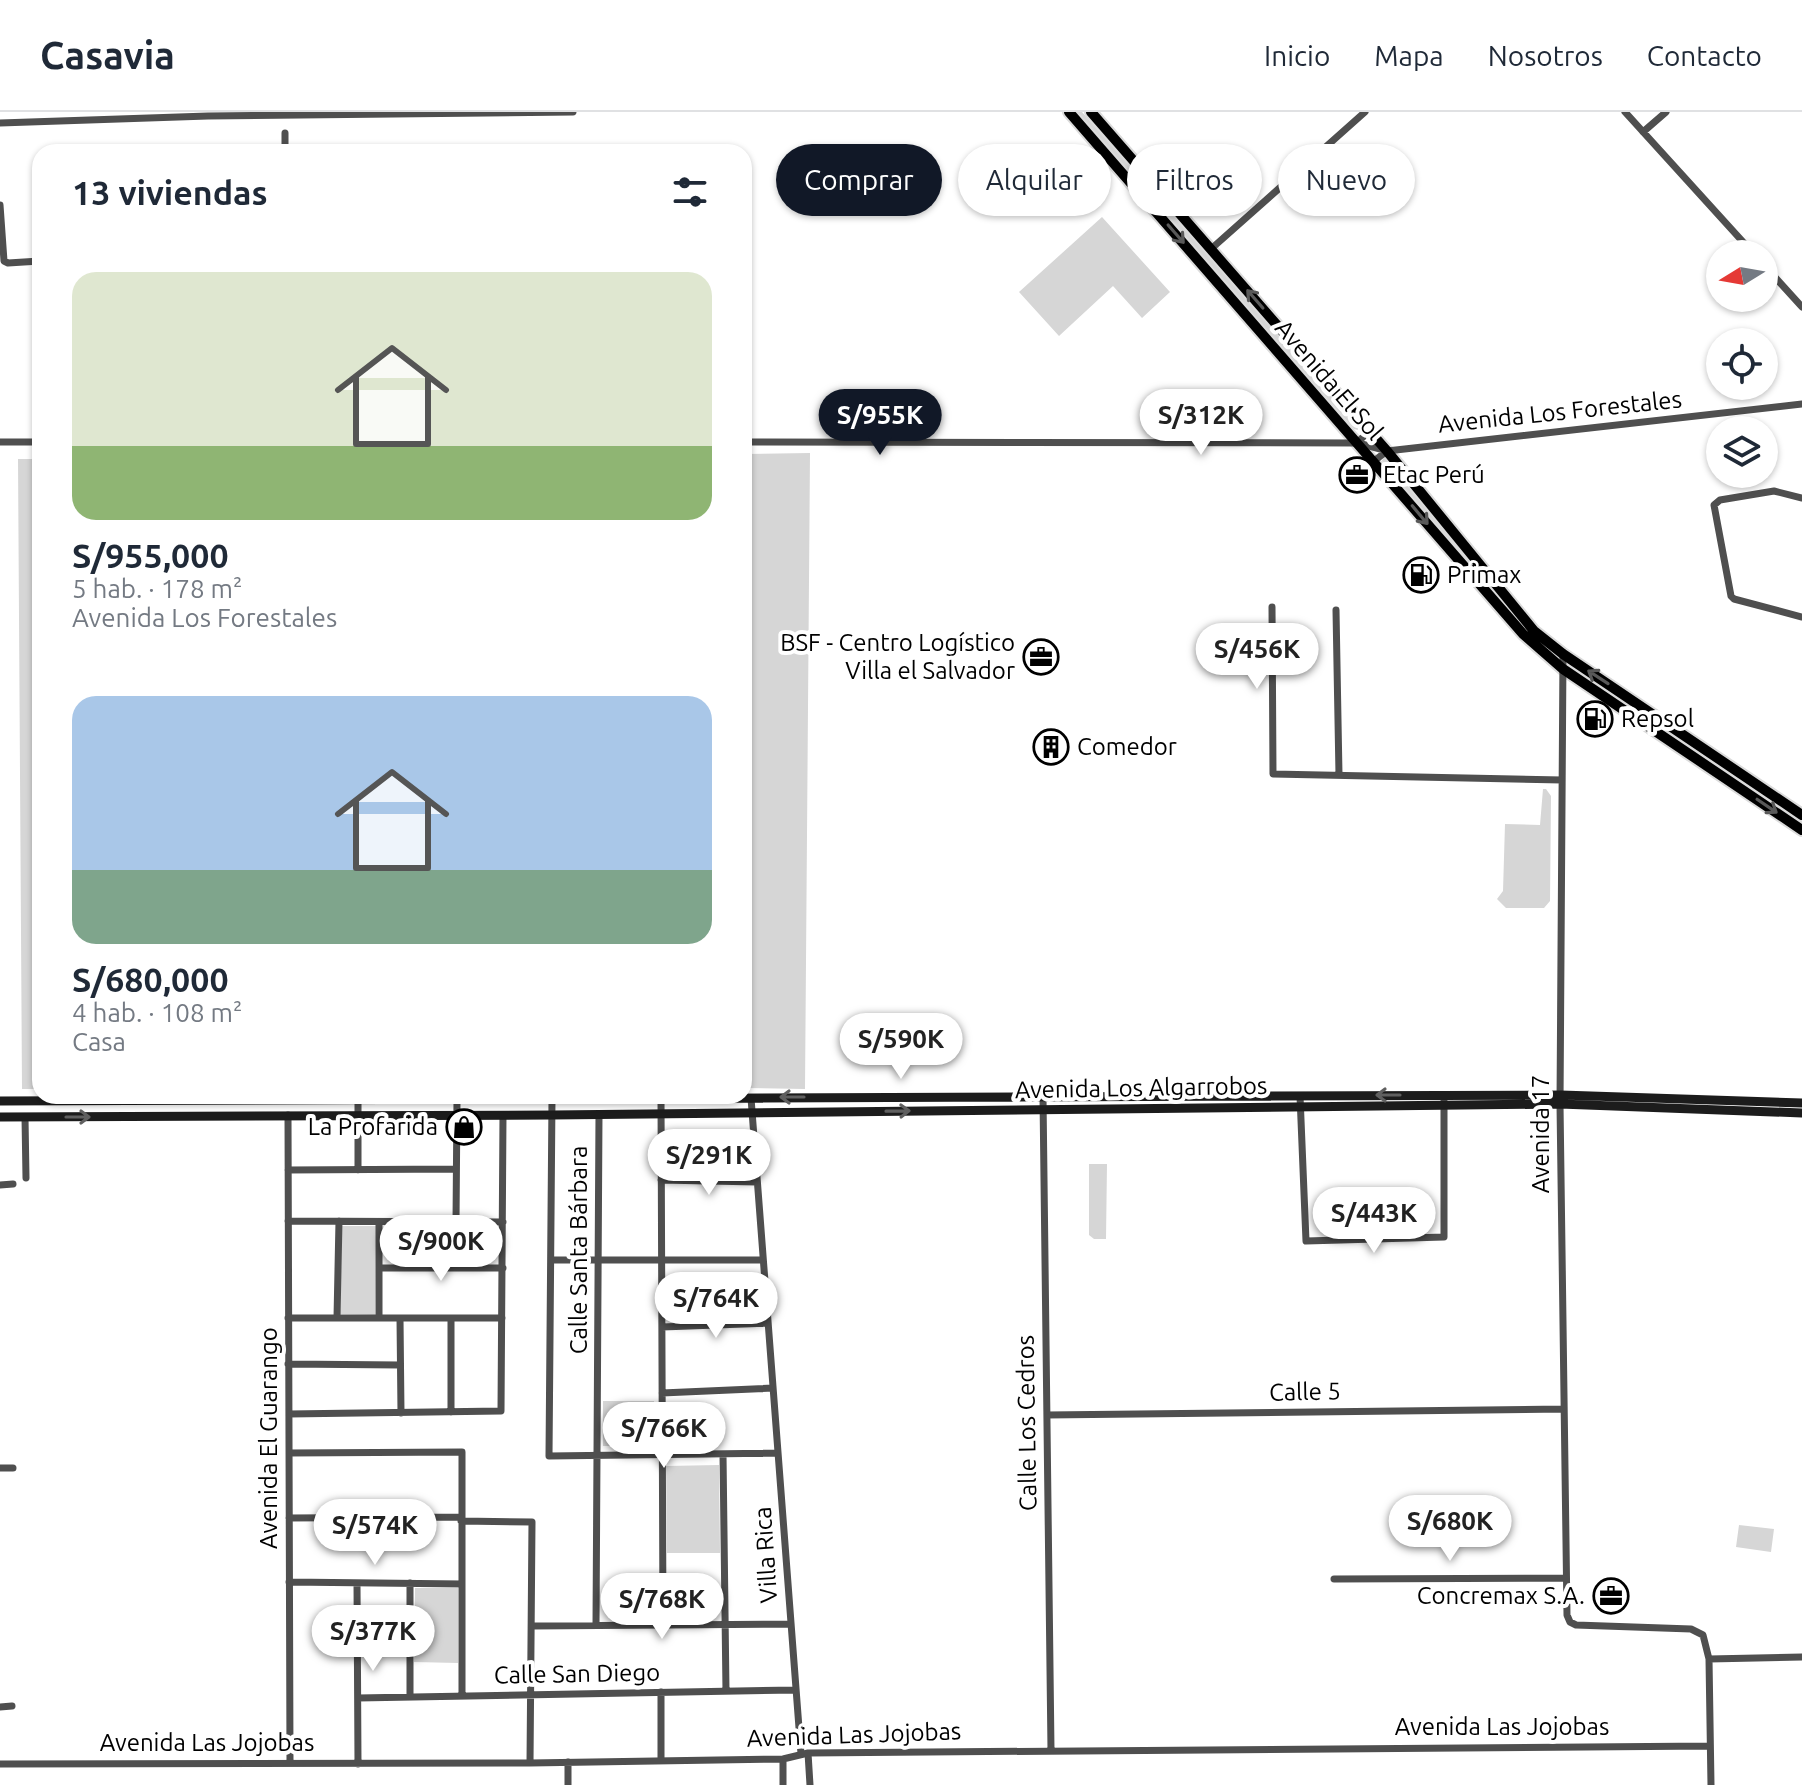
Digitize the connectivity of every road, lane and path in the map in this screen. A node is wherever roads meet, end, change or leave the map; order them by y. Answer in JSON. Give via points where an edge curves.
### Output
{"nodes":[{"id":1,"x":573,"y":112,"type":"edge"},
{"id":2,"x":1069,"y":112,"type":"edge"},
{"id":3,"x":1091,"y":112,"type":"edge"},
{"id":4,"x":1365,"y":112,"type":"edge"},
{"id":5,"x":1625,"y":112,"type":"edge"},
{"id":6,"x":1666,"y":112,"type":"edge"},
{"id":7,"x":208,"y":114,"type":"edge"},
{"id":8,"x":232,"y":114,"type":"edge"},
{"id":9,"x":0,"y":123,"type":"edge"},
{"id":10,"x":1643,"y":132,"type":"junction"},
{"id":11,"x":285,"y":133,"type":"dead end"},
{"id":12,"x":285,"y":144,"type":"edge"},
{"id":13,"x":0,"y":205,"type":"edge"},
{"id":14,"x":1741,"y":240,"type":"edge"},
{"id":15,"x":1211,"y":249,"type":"junction"},
{"id":16,"x":32,"y":262,"type":"edge"},
{"id":17,"x":1778,"y":280,"type":"edge"},
{"id":18,"x":1802,"y":307,"type":"edge"},
{"id":19,"x":1802,"y":404,"type":"edge"},
{"id":20,"x":1369,"y":431,"type":"junction"},
{"id":21,"x":0,"y":442,"type":"edge"},
{"id":22,"x":32,"y":442,"type":"edge"},
{"id":23,"x":752,"y":442,"type":"edge"},
{"id":24,"x":1357,"y":443,"type":"junction"},
{"id":25,"x":1387,"y":451,"type":"junction"},
{"id":26,"x":1374,"y":461,"type":"junction"},
{"id":27,"x":1802,"y":498,"type":"edge"},
{"id":28,"x":1272,"y":607,"type":"dead end"},
{"id":29,"x":1336,"y":610,"type":"dead end"},
{"id":30,"x":1802,"y":617,"type":"edge"},
{"id":31,"x":1563,"y":654,"type":"junction"},
{"id":32,"x":1563,"y":669,"type":"junction"},
{"id":33,"x":1339,"y":775,"type":"junction"},
{"id":34,"x":1562,"y":780,"type":"junction"},
{"id":35,"x":1802,"y":815,"type":"edge"},
{"id":36,"x":1802,"y":830,"type":"edge"},
{"id":37,"x":1300,"y":1096,"type":"junction"},
{"id":38,"x":1043,"y":1097,"type":"junction"},
{"id":39,"x":752,"y":1098,"type":"edge"},
{"id":40,"x":1560,"y":1099,"type":"junction"},
{"id":41,"x":1444,"y":1100,"type":"junction"},
{"id":42,"x":0,"y":1101,"type":"edge"},
{"id":43,"x":32,"y":1101,"type":"edge"},
{"id":44,"x":1802,"y":1103,"type":"edge"},
{"id":45,"x":288,"y":1104,"type":"edge"},
{"id":46,"x":358,"y":1104,"type":"edge"},
{"id":47,"x":457,"y":1104,"type":"edge"},
{"id":48,"x":552,"y":1104,"type":"edge"},
{"id":49,"x":661,"y":1104,"type":"edge"},
{"id":50,"x":751,"y":1104,"type":"edge"},
{"id":51,"x":1300,"y":1107,"type":"junction"},
{"id":52,"x":1043,"y":1109,"type":"junction"},
{"id":53,"x":752,"y":1113,"type":"junction"},
{"id":54,"x":1802,"y":1113,"type":"edge"},
{"id":55,"x":599,"y":1114,"type":"junction"},
{"id":56,"x":661,"y":1114,"type":"junction"},
{"id":57,"x":288,"y":1115,"type":"junction"},
{"id":58,"x":358,"y":1115,"type":"junction"},
{"id":59,"x":457,"y":1115,"type":"junction"},
{"id":60,"x":503,"y":1115,"type":"junction"},
{"id":61,"x":552,"y":1115,"type":"junction"},
{"id":62,"x":0,"y":1117,"type":"edge"},
{"id":63,"x":25,"y":1117,"type":"junction"},
{"id":64,"x":456,"y":1169,"type":"junction"},
{"id":65,"x":288,"y":1170,"type":"junction"},
{"id":66,"x":358,"y":1170,"type":"junction"},
{"id":67,"x":26,"y":1178,"type":"dead end"},
{"id":68,"x":661,"y":1180,"type":"junction"},
{"id":69,"x":757,"y":1182,"type":"junction"},
{"id":70,"x":13,"y":1184,"type":"dead end"},
{"id":71,"x":0,"y":1185,"type":"edge"},
{"id":72,"x":288,"y":1221,"type":"junction"},
{"id":73,"x":339,"y":1221,"type":"junction"},
{"id":74,"x":379,"y":1222,"type":"junction"},
{"id":75,"x":456,"y":1222,"type":"junction"},
{"id":76,"x":503,"y":1222,"type":"junction"},
{"id":77,"x":551,"y":1260,"type":"junction"},
{"id":78,"x":599,"y":1260,"type":"junction"},
{"id":79,"x":662,"y":1260,"type":"junction"},
{"id":80,"x":763,"y":1260,"type":"junction"},
{"id":81,"x":379,"y":1268,"type":"junction"},
{"id":82,"x":503,"y":1268,"type":"junction"},
{"id":83,"x":288,"y":1318,"type":"junction"},
{"id":84,"x":337,"y":1318,"type":"junction"},
{"id":85,"x":379,"y":1318,"type":"junction"},
{"id":86,"x":400,"y":1318,"type":"junction"},
{"id":87,"x":451,"y":1318,"type":"junction"},
{"id":88,"x":502,"y":1318,"type":"junction"},
{"id":89,"x":768,"y":1323,"type":"junction"},
{"id":90,"x":662,"y":1327,"type":"junction"},
{"id":91,"x":288,"y":1364,"type":"junction"},
{"id":92,"x":400,"y":1365,"type":"junction"},
{"id":93,"x":773,"y":1388,"type":"junction"},
{"id":94,"x":662,"y":1393,"type":"junction"},
{"id":95,"x":1564,"y":1409,"type":"junction"},
{"id":96,"x":451,"y":1412,"type":"junction"},
{"id":97,"x":401,"y":1413,"type":"junction"},
{"id":98,"x":289,"y":1414,"type":"junction"},
{"id":99,"x":1047,"y":1415,"type":"junction"},
{"id":100,"x":289,"y":1453,"type":"junction"},
{"id":101,"x":778,"y":1453,"type":"junction"},
{"id":102,"x":723,"y":1454,"type":"junction"},
{"id":103,"x":662,"y":1455,"type":"junction"},
{"id":104,"x":598,"y":1456,"type":"junction"},
{"id":105,"x":0,"y":1468,"type":"edge"},
{"id":106,"x":13,"y":1468,"type":"dead end"},
{"id":107,"x":289,"y":1518,"type":"junction"},
{"id":108,"x":461,"y":1519,"type":"junction"},
{"id":109,"x":1566,"y":1578,"type":"junction"},
{"id":110,"x":1334,"y":1579,"type":"dead end"},
{"id":111,"x":289,"y":1582,"type":"junction"},
{"id":112,"x":357,"y":1583,"type":"junction"},
{"id":113,"x":410,"y":1583,"type":"junction"},
{"id":114,"x":462,"y":1584,"type":"junction"},
{"id":115,"x":791,"y":1624,"type":"junction"},
{"id":116,"x":596,"y":1625,"type":"junction"},
{"id":117,"x":663,"y":1625,"type":"junction"},
{"id":118,"x":725,"y":1625,"type":"junction"},
{"id":119,"x":532,"y":1626,"type":"junction"},
{"id":120,"x":1802,"y":1657,"type":"edge"},
{"id":121,"x":1709,"y":1659,"type":"junction"},
{"id":122,"x":796,"y":1690,"type":"junction"},
{"id":123,"x":726,"y":1691,"type":"junction"},
{"id":124,"x":661,"y":1692,"type":"junction"},
{"id":125,"x":531,"y":1695,"type":"junction"},
{"id":126,"x":462,"y":1696,"type":"junction"},
{"id":127,"x":410,"y":1697,"type":"junction"},
{"id":128,"x":358,"y":1698,"type":"junction"},
{"id":129,"x":12,"y":1706,"type":"dead end"},
{"id":130,"x":0,"y":1707,"type":"edge"},
{"id":131,"x":1710,"y":1746,"type":"junction"},
{"id":132,"x":1051,"y":1750,"type":"junction"},
{"id":133,"x":805,"y":1754,"type":"junction"},
{"id":134,"x":783,"y":1759,"type":"junction"},
{"id":135,"x":661,"y":1761,"type":"junction"},
{"id":136,"x":290,"y":1762,"type":"junction"},
{"id":137,"x":568,"y":1762,"type":"junction"},
{"id":138,"x":530,"y":1763,"type":"junction"},
{"id":139,"x":0,"y":1764,"type":"edge"},
{"id":140,"x":358,"y":1764,"type":"junction"},
{"id":141,"x":568,"y":1785,"type":"edge"},
{"id":142,"x":783,"y":1785,"type":"edge"},
{"id":143,"x":810,"y":1785,"type":"edge"},
{"id":144,"x":1711,"y":1785,"type":"edge"}],
"edges":[{"from":1,"to":8,"type":"street"},
{"from":2,"to":24,"type":"main road","name":"Avenida El Sol","one_way":true},
{"from":3,"to":15,"type":"main road","name":"Avenida El Sol"},
{"from":4,"to":15,"type":"street"},
{"from":5,"to":10,"type":"street"},
{"from":6,"to":10,"type":"street"},
{"from":7,"to":8,"type":"street"},
{"from":7,"to":9,"type":"street"},
{"from":10,"to":14,"type":"street"},
{"from":11,"to":12,"type":"street"},
{"from":13,"to":16,"type":"street","via":[[4,261]]},
{"from":20,"to":15,"type":"main road","name":"Avenida El Sol","one_way":true},
{"from":17,"to":18,"type":"street"},
{"from":19,"to":25,"type":"street","name":"Avenida Los Forestales"},
{"from":20,"to":24,"type":"street"},
{"from":20,"to":25,"type":"main road","name":"Avenida El Sol"},
{"from":21,"to":22,"type":"street"},
{"from":23,"to":24,"type":"street"},
{"from":24,"to":25,"type":"street"},
{"from":24,"to":26,"type":"main road","name":"Avenida El Sol"},
{"from":25,"to":26,"type":"street"},
{"from":25,"to":31,"type":"main road","name":"Avenida El Sol","via":[[1534,631]]},
{"from":26,"to":32,"type":"main road","name":"Avenida El Sol","one_way":true,"via":[[1523,634]]},
{"from":27,"to":30,"type":"street","via":[[1774,491],[1714,505],[1731,596]]},
{"from":28,"to":33,"type":"street","via":[[1273,774]]},
{"from":29,"to":33,"type":"street"},
{"from":31,"to":32,"type":"street","name":"Avenida 17"},
{"from":35,"to":31,"type":"main road","name":"Avenida El Sol","one_way":true},
{"from":32,"to":34,"type":"street","name":"Avenida 17"},
{"from":32,"to":36,"type":"main road","name":"Avenida El Sol","one_way":true},
{"from":33,"to":34,"type":"street"},
{"from":34,"to":40,"type":"street","name":"Avenida 17"},
{"from":37,"to":38,"type":"street","name":"Avenida Los Algarrobos"},
{"from":41,"to":37,"type":"street","name":"Avenida Los Algarrobos","one_way":true},
{"from":37,"to":51,"type":"street"},
{"from":38,"to":39,"type":"street","name":"Avenida Los Algarrobos","one_way":true},
{"from":38,"to":52,"type":"street","name":"Calle Los Cedros"},
{"from":40,"to":41,"type":"street","name":"Avenida Los Algarrobos"},
{"from":40,"to":44,"type":"street","name":"Avenida Los Algarrobos"},
{"from":40,"to":54,"type":"street","name":"Avenida Los Algarrobos"},
{"from":40,"to":95,"type":"street","name":"Avenida 17"},
{"from":41,"to":51,"type":"street","name":"Avenida Los Algarrobos"},
{"from":41,"to":51,"type":"street","via":[[1444,1237],[1306,1241]]},
{"from":42,"to":43,"type":"street","name":"Avenida Los Algarrobos"},
{"from":45,"to":57,"type":"street"},
{"from":46,"to":58,"type":"street"},
{"from":47,"to":59,"type":"street"},
{"from":48,"to":61,"type":"street"},
{"from":49,"to":56,"type":"street"},
{"from":50,"to":53,"type":"street","name":"Villa Rica"},
{"from":51,"to":52,"type":"street","name":"Avenida Los Algarrobos"},
{"from":53,"to":52,"type":"street","name":"Avenida Los Algarrobos","one_way":true},
{"from":52,"to":99,"type":"street","name":"Calle Los Cedros"},
{"from":53,"to":56,"type":"street","name":"Avenida Los Algarrobos"},
{"from":53,"to":69,"type":"street","name":"Villa Rica"},
{"from":55,"to":56,"type":"street","name":"Avenida Los Algarrobos"},
{"from":55,"to":61,"type":"street","name":"Avenida Los Algarrobos"},
{"from":55,"to":78,"type":"street","name":"Calle Santa Bárbara"},
{"from":56,"to":68,"type":"street"},
{"from":57,"to":58,"type":"street","name":"Avenida Los Algarrobos"},
{"from":63,"to":57,"type":"street","name":"Avenida Los Algarrobos","one_way":true},
{"from":57,"to":65,"type":"street","name":"Avenida El Guarango"},
{"from":58,"to":59,"type":"street","name":"Avenida Los Algarrobos"},
{"from":58,"to":66,"type":"street"},
{"from":59,"to":60,"type":"street","name":"Avenida Los Algarrobos"},
{"from":59,"to":64,"type":"street"},
{"from":60,"to":61,"type":"street","name":"Avenida Los Algarrobos"},
{"from":60,"to":76,"type":"street"},
{"from":61,"to":77,"type":"street"},
{"from":62,"to":63,"type":"street","name":"Avenida Los Algarrobos"},
{"from":63,"to":67,"type":"street"},
{"from":64,"to":66,"type":"street"},
{"from":64,"to":75,"type":"street"},
{"from":65,"to":66,"type":"street"},
{"from":65,"to":72,"type":"street","name":"Avenida El Guarango"},
{"from":68,"to":69,"type":"street"},
{"from":68,"to":79,"type":"street"},
{"from":69,"to":80,"type":"street","name":"Villa Rica"},
{"from":70,"to":71,"type":"street"},
{"from":72,"to":73,"type":"street"},
{"from":72,"to":83,"type":"street","name":"Avenida El Guarango"},
{"from":73,"to":74,"type":"street"},
{"from":73,"to":84,"type":"street"},
{"from":74,"to":75,"type":"street"},
{"from":74,"to":81,"type":"street"},
{"from":75,"to":76,"type":"street"},
{"from":76,"to":82,"type":"street"},
{"from":77,"to":78,"type":"street"},
{"from":77,"to":104,"type":"street","via":[[549,1456]]},
{"from":78,"to":79,"type":"street"},
{"from":78,"to":104,"type":"street","name":"Calle Santa Bárbara"},
{"from":79,"to":80,"type":"street"},
{"from":79,"to":90,"type":"street"},
{"from":80,"to":89,"type":"street","name":"Villa Rica"},
{"from":81,"to":82,"type":"street"},
{"from":81,"to":85,"type":"street"},
{"from":82,"to":88,"type":"street"},
{"from":83,"to":84,"type":"street"},
{"from":83,"to":91,"type":"street","name":"Avenida El Guarango"},
{"from":84,"to":85,"type":"street"},
{"from":85,"to":86,"type":"street"},
{"from":86,"to":87,"type":"street"},
{"from":86,"to":92,"type":"street"},
{"from":87,"to":88,"type":"street"},
{"from":87,"to":96,"type":"street"},
{"from":88,"to":96,"type":"street","via":[[501,1411]]},
{"from":89,"to":90,"type":"street"},
{"from":89,"to":93,"type":"street","name":"Villa Rica"},
{"from":90,"to":94,"type":"street"},
{"from":91,"to":92,"type":"street"},
{"from":91,"to":98,"type":"street","name":"Avenida El Guarango"},
{"from":92,"to":97,"type":"street"},
{"from":93,"to":94,"type":"street"},
{"from":93,"to":101,"type":"street","name":"Villa Rica"},
{"from":94,"to":103,"type":"street"},
{"from":95,"to":99,"type":"street","name":"Calle 5"},
{"from":95,"to":109,"type":"street","name":"Avenida 17"},
{"from":96,"to":97,"type":"street"},
{"from":97,"to":98,"type":"street"},
{"from":98,"to":100,"type":"street","name":"Avenida El Guarango"},
{"from":99,"to":132,"type":"street","name":"Calle Los Cedros"},
{"from":100,"to":107,"type":"street","name":"Avenida El Guarango"},
{"from":100,"to":108,"type":"street","via":[[462,1452]]},
{"from":101,"to":102,"type":"street"},
{"from":101,"to":115,"type":"street","name":"Villa Rica"},
{"from":102,"to":103,"type":"street"},
{"from":102,"to":118,"type":"street"},
{"from":103,"to":104,"type":"street"},
{"from":103,"to":117,"type":"street"},
{"from":104,"to":116,"type":"street","name":"Calle Santa Bárbara"},
{"from":105,"to":106,"type":"street"},
{"from":107,"to":108,"type":"street"},
{"from":107,"to":111,"type":"street","name":"Avenida El Guarango"},
{"from":108,"to":114,"type":"street"},
{"from":108,"to":119,"type":"street","via":[[532,1522]]},
{"from":109,"to":110,"type":"street"},
{"from":109,"to":121,"type":"street","name":"Avenida 17","via":[[1570,1622],[1691,1629],[1703,1635]]},
{"from":111,"to":112,"type":"street"},
{"from":111,"to":136,"type":"street","name":"Avenida El Guarango"},
{"from":112,"to":113,"type":"street"},
{"from":112,"to":128,"type":"street"},
{"from":113,"to":114,"type":"street"},
{"from":113,"to":127,"type":"street"},
{"from":114,"to":126,"type":"street"},
{"from":115,"to":118,"type":"street"},
{"from":115,"to":122,"type":"street","name":"Villa Rica"},
{"from":116,"to":117,"type":"street"},
{"from":116,"to":119,"type":"street"},
{"from":117,"to":118,"type":"street"},
{"from":118,"to":123,"type":"street"},
{"from":119,"to":125,"type":"street"},
{"from":120,"to":121,"type":"street"},
{"from":121,"to":131,"type":"street"},
{"from":122,"to":123,"type":"street","name":"Calle San Diego"},
{"from":122,"to":133,"type":"street","name":"Villa Rica"},
{"from":123,"to":124,"type":"street","name":"Calle San Diego"},
{"from":124,"to":125,"type":"street","name":"Calle San Diego"},
{"from":124,"to":135,"type":"street"},
{"from":125,"to":126,"type":"street","name":"Calle San Diego"},
{"from":125,"to":138,"type":"street"},
{"from":126,"to":127,"type":"street","name":"Calle San Diego"},
{"from":127,"to":128,"type":"street","name":"Calle San Diego"},
{"from":128,"to":140,"type":"street"},
{"from":129,"to":130,"type":"street"},
{"from":131,"to":132,"type":"street","name":"Avenida Las Jojobas"},
{"from":131,"to":144,"type":"street"},
{"from":132,"to":133,"type":"street","name":"Avenida Las Jojobas"},
{"from":133,"to":134,"type":"street","name":"Avenida Las Jojobas"},
{"from":133,"to":143,"type":"street","name":"Villa Rica"},
{"from":134,"to":135,"type":"street","name":"Avenida Las Jojobas"},
{"from":134,"to":142,"type":"street"},
{"from":135,"to":137,"type":"street","name":"Avenida Las Jojobas"},
{"from":136,"to":139,"type":"street","name":"Avenida Las Jojobas"},
{"from":136,"to":140,"type":"street","name":"Avenida Las Jojobas"},
{"from":137,"to":138,"type":"street","name":"Avenida Las Jojobas"},
{"from":137,"to":141,"type":"street"},
{"from":138,"to":140,"type":"street","name":"Avenida Las Jojobas"}]}
